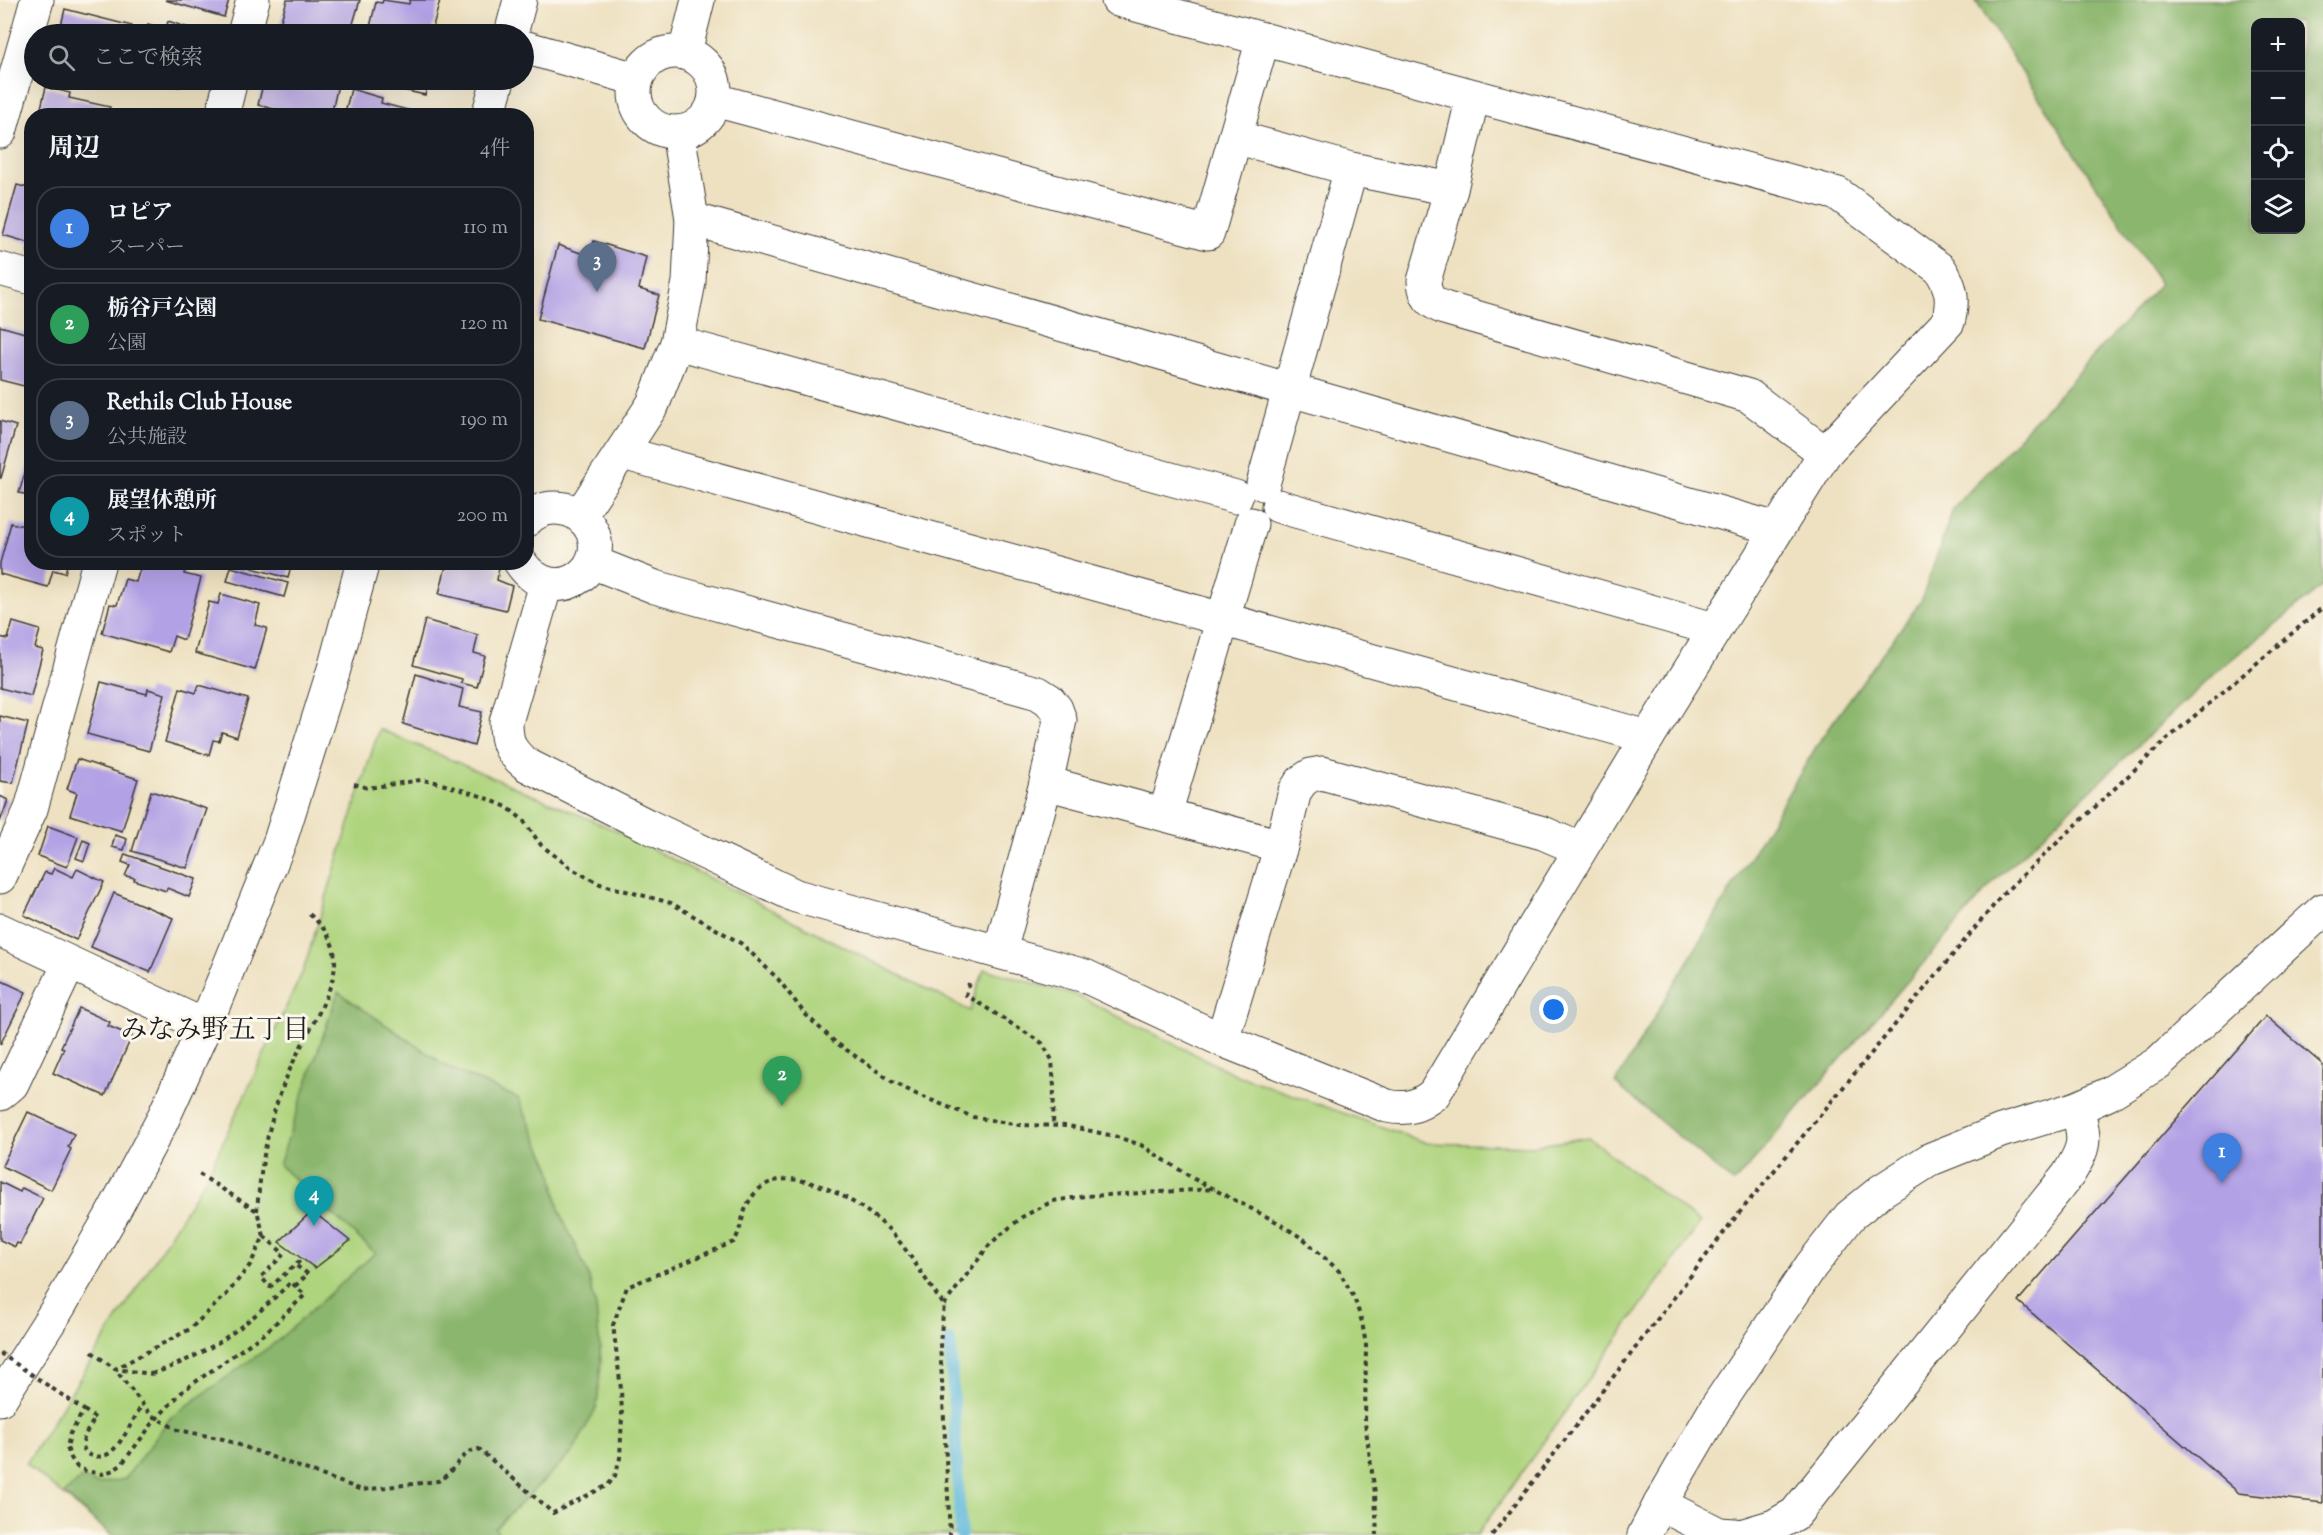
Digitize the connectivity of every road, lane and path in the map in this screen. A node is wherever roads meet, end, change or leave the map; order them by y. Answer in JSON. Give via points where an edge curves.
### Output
{"nodes":[{"id":1,"x":37,"y":0,"type":"edge"},
{"id":2,"x":253,"y":0,"type":"edge"},
{"id":3,"x":520,"y":0,"type":"edge"},
{"id":4,"x":699,"y":0,"type":"edge"},
{"id":5,"x":1118,"y":0,"type":"edge"},
{"id":6,"x":30,"y":24,"type":"edge"},
{"id":7,"x":247,"y":24,"type":"edge"},
{"id":8,"x":514,"y":24,"type":"edge"},
{"id":9,"x":1263,"y":39,"type":"junction"},
{"id":10,"x":24,"y":46,"type":"edge"},
{"id":11,"x":534,"y":50,"type":"edge"},
{"id":12,"x":685,"y":52,"type":"junction"},
{"id":13,"x":636,"y":79,"type":"junction"},
{"id":14,"x":228,"y":90,"type":"edge"},
{"id":15,"x":495,"y":90,"type":"edge"},
{"id":16,"x":1473,"y":96,"type":"junction"},
{"id":17,"x":715,"y":100,"type":"junction"},
{"id":18,"x":224,"y":108,"type":"edge"},
{"id":19,"x":490,"y":108,"type":"edge"},
{"id":20,"x":0,"y":132,"type":"edge"},
{"id":21,"x":678,"y":132,"type":"junction"},
{"id":22,"x":1235,"y":137,"type":"junction"},
{"id":23,"x":1351,"y":169,"type":"junction"},
{"id":24,"x":1451,"y":189,"type":"junction"},
{"id":25,"x":692,"y":219,"type":"junction"},
{"id":26,"x":0,"y":269,"type":"edge"},
{"id":27,"x":24,"y":276,"type":"edge"},
{"id":28,"x":678,"y":343,"type":"junction"},
{"id":29,"x":1291,"y":391,"type":"junction"},
{"id":30,"x":622,"y":453,"type":"junction"},
{"id":31,"x":1825,"y":453,"type":"junction"},
{"id":32,"x":1257,"y":503,"type":"junction"},
{"id":33,"x":534,"y":515,"type":"edge"},
{"id":34,"x":580,"y":515,"type":"junction"},
{"id":35,"x":1777,"y":529,"type":"junction"},
{"id":36,"x":592,"y":562,"type":"junction"},
{"id":37,"x":97,"y":570,"type":"edge"},
{"id":38,"x":361,"y":570,"type":"edge"},
{"id":39,"x":526,"y":570,"type":"edge"},
{"id":40,"x":546,"y":584,"type":"junction"},
{"id":41,"x":2323,"y":608,"type":"edge"},
{"id":42,"x":1221,"y":620,"type":"junction"},
{"id":43,"x":1714,"y":629,"type":"junction"},
{"id":44,"x":1648,"y":737,"type":"junction"},
{"id":45,"x":1046,"y":783,"type":"junction"},
{"id":46,"x":354,"y":784,"type":"dead end"},
{"id":47,"x":1165,"y":814,"type":"junction"},
{"id":48,"x":1281,"y":846,"type":"junction"},
{"id":49,"x":1580,"y":849,"type":"junction"},
{"id":50,"x":0,"y":877,"type":"edge"},
{"id":51,"x":2323,"y":910,"type":"edge"},
{"id":52,"x":309,"y":914,"type":"dead end"},
{"id":53,"x":0,"y":930,"type":"edge"},
{"id":54,"x":1000,"y":951,"type":"junction"},
{"id":55,"x":69,"y":964,"type":"junction"},
{"id":56,"x":966,"y":994,"type":"dead end"},
{"id":57,"x":205,"y":1026,"type":"junction"},
{"id":58,"x":1222,"y":1040,"type":"junction"},
{"id":59,"x":0,"y":1094,"type":"edge"},
{"id":60,"x":2077,"y":1108,"type":"junction"},
{"id":61,"x":1053,"y":1127,"type":"junction"},
{"id":62,"x":199,"y":1174,"type":"dead end"},
{"id":63,"x":1216,"y":1189,"type":"junction"},
{"id":64,"x":257,"y":1211,"type":"junction"},
{"id":65,"x":264,"y":1236,"type":"junction"},
{"id":66,"x":302,"y":1259,"type":"dead end"},
{"id":67,"x":295,"y":1265,"type":"junction"},
{"id":68,"x":295,"y":1286,"type":"junction"},
{"id":69,"x":944,"y":1305,"type":"junction"},
{"id":70,"x":92,"y":1352,"type":"dead end"},
{"id":71,"x":0,"y":1353,"type":"edge"},
{"id":72,"x":115,"y":1369,"type":"junction"},
{"id":73,"x":0,"y":1399,"type":"edge"},
{"id":74,"x":142,"y":1405,"type":"junction"},
{"id":75,"x":84,"y":1410,"type":"junction"},
{"id":76,"x":1660,"y":1504,"type":"junction"},
{"id":77,"x":950,"y":1535,"type":"edge"},
{"id":78,"x":1377,"y":1535,"type":"edge"},
{"id":79,"x":1492,"y":1535,"type":"edge"},
{"id":80,"x":1644,"y":1535,"type":"edge"},
{"id":81,"x":1735,"y":1535,"type":"edge"},
{"id":82,"x":1744,"y":1535,"type":"edge"}],
"edges":[{"from":1,"to":6,"type":"street"},
{"from":2,"to":7,"type":"street"},
{"from":3,"to":8,"type":"street"},
{"from":4,"to":12,"type":"street"},
{"from":5,"to":9,"type":"street"},
{"from":9,"to":16,"type":"street"},
{"from":9,"to":22,"type":"street"},
{"from":10,"to":20,"type":"street"},
{"from":11,"to":13,"type":"street"},
{"from":12,"to":13,"type":"street","via":[[661,54],[642,68]]},
{"from":12,"to":17,"type":"street","via":[[696,57],[712,75]]},
{"from":13,"to":21,"type":"street","via":[[634,92],[643,117],[653,126]]},
{"from":14,"to":18,"type":"street"},
{"from":15,"to":19,"type":"street"},
{"from":16,"to":24,"type":"street"},
{"from":16,"to":31,"type":"street","via":[[1838,194],[1940,269],[1950,284],[1953,306],[1948,322]]},
{"from":17,"to":21,"type":"street","via":[[702,122]]},
{"from":17,"to":22,"type":"street","via":[[1208,233]]},
{"from":21,"to":25,"type":"street"},
{"from":22,"to":23,"type":"street"},
{"from":23,"to":24,"type":"street"},
{"from":23,"to":29,"type":"street"},
{"from":24,"to":31,"type":"street","via":[[1424,281],[1424,293],[1431,302],[1749,396]]},
{"from":25,"to":28,"type":"street","via":[[689,282]]},
{"from":25,"to":29,"type":"street"},
{"from":26,"to":27,"type":"street"},
{"from":28,"to":30,"type":"street","via":[[653,404]]},
{"from":28,"to":32,"type":"street"},
{"from":29,"to":32,"type":"street"},
{"from":29,"to":35,"type":"street"},
{"from":30,"to":34,"type":"street"},
{"from":30,"to":42,"type":"street"},
{"from":31,"to":35,"type":"street"},
{"from":32,"to":42,"type":"street"},
{"from":32,"to":43,"type":"street"},
{"from":33,"to":34,"type":"street","via":[[555,507]]},
{"from":34,"to":36,"type":"street","via":[[594,537]]},
{"from":35,"to":43,"type":"street"},
{"from":36,"to":40,"type":"street","via":[[568,583]]},
{"from":36,"to":45,"type":"street","via":[[655,587],[1038,693],[1049,700],[1060,720]]},
{"from":37,"to":50,"type":"street","via":[[31,809]]},
{"from":38,"to":57,"type":"street","via":[[280,841]]},
{"from":39,"to":40,"type":"street"},
{"from":40,"to":54,"type":"street","via":[[506,722],[506,740],[512,754],[646,825],[796,896]]},
{"from":41,"to":79,"type":"path","via":[[2164,741],[2004,893],[1735,1218]]},
{"from":42,"to":44,"type":"street"},
{"from":42,"to":47,"type":"street"},
{"from":43,"to":44,"type":"street"},
{"from":44,"to":49,"type":"street"},
{"from":45,"to":47,"type":"street"},
{"from":45,"to":54,"type":"street"},
{"from":46,"to":61,"type":"path","via":[[368,788],[421,780],[435,782],[507,807],[523,820],[541,845],[572,869],[600,884],[671,903],[742,944],[835,1042],[893,1082],[973,1117]]},
{"from":47,"to":48,"type":"street"},
{"from":48,"to":49,"type":"street","via":[[1295,791],[1311,775],[1322,773],[1543,833]]},
{"from":48,"to":58,"type":"street"},
{"from":49,"to":58,"type":"street","via":[[1434,1094],[1420,1105],[1402,1109],[1387,1106]]},
{"from":51,"to":60,"type":"street","via":[[2158,1063]]},
{"from":52,"to":64,"type":"path","via":[[323,925],[328,935],[335,963],[332,982],[275,1108],[264,1146]]},
{"from":53,"to":55,"type":"street"},
{"from":54,"to":58,"type":"street","via":[[1085,976]]},
{"from":55,"to":57,"type":"street"},
{"from":55,"to":59,"type":"street","via":[[12,1083]]},
{"from":56,"to":61,"type":"path","via":[[1042,1043],[1052,1060]]},
{"from":57,"to":73,"type":"street","via":[[161,1122],[109,1220]]},
{"from":60,"to":76,"type":"street","via":[[2001,1131],[1931,1159],[1850,1216],[1811,1266],[1716,1408]]},
{"from":60,"to":82,"type":"street","via":[[2084,1134],[2079,1156],[2068,1175],[1795,1514],[1774,1526]]},
{"from":61,"to":63,"type":"path","via":[[1076,1128],[1141,1145]]},
{"from":62,"to":64,"type":"path"},
{"from":63,"to":69,"type":"path","via":[[1086,1196],[1053,1202],[1022,1217],[990,1244]]},
{"from":63,"to":78,"type":"path","via":[[1305,1240],[1339,1271],[1354,1297],[1366,1345],[1365,1423]]},
{"from":64,"to":65,"type":"path"},
{"from":65,"to":67,"type":"path","via":[[284,1254],[261,1277],[270,1287]]},
{"from":65,"to":72,"type":"path","via":[[250,1265],[190,1329]]},
{"from":66,"to":67,"type":"path"},
{"from":67,"to":68,"type":"path","via":[[308,1274]]},
{"from":68,"to":72,"type":"path","bridge":true,"via":[[291,1282],[231,1335],[182,1363],[152,1374]]},
{"from":68,"to":75,"type":"path","bridge":true,"via":[[305,1295],[265,1333],[184,1390],[114,1470],[102,1474],[86,1471],[70,1458],[70,1434]]},
{"from":69,"to":74,"type":"path","via":[[884,1225],[839,1194],[816,1184],[791,1179],[771,1181],[756,1192],[744,1210],[734,1242],[627,1287],[613,1325],[622,1416],[615,1476],[608,1485],[553,1513],[479,1449],[471,1450],[438,1481],[362,1490],[223,1439],[178,1430],[156,1419]]},
{"from":69,"to":77,"type":"path","via":[[940,1343]]},
{"from":70,"to":72,"type":"path"},
{"from":71,"to":75,"type":"path","bridge":true},
{"from":72,"to":74,"type":"path"},
{"from":74,"to":75,"type":"path","via":[[110,1453],[100,1457],[85,1452],[84,1437],[95,1418]]},
{"from":76,"to":80,"type":"street"},
{"from":76,"to":81,"type":"street","via":[[1719,1534]]}]}
